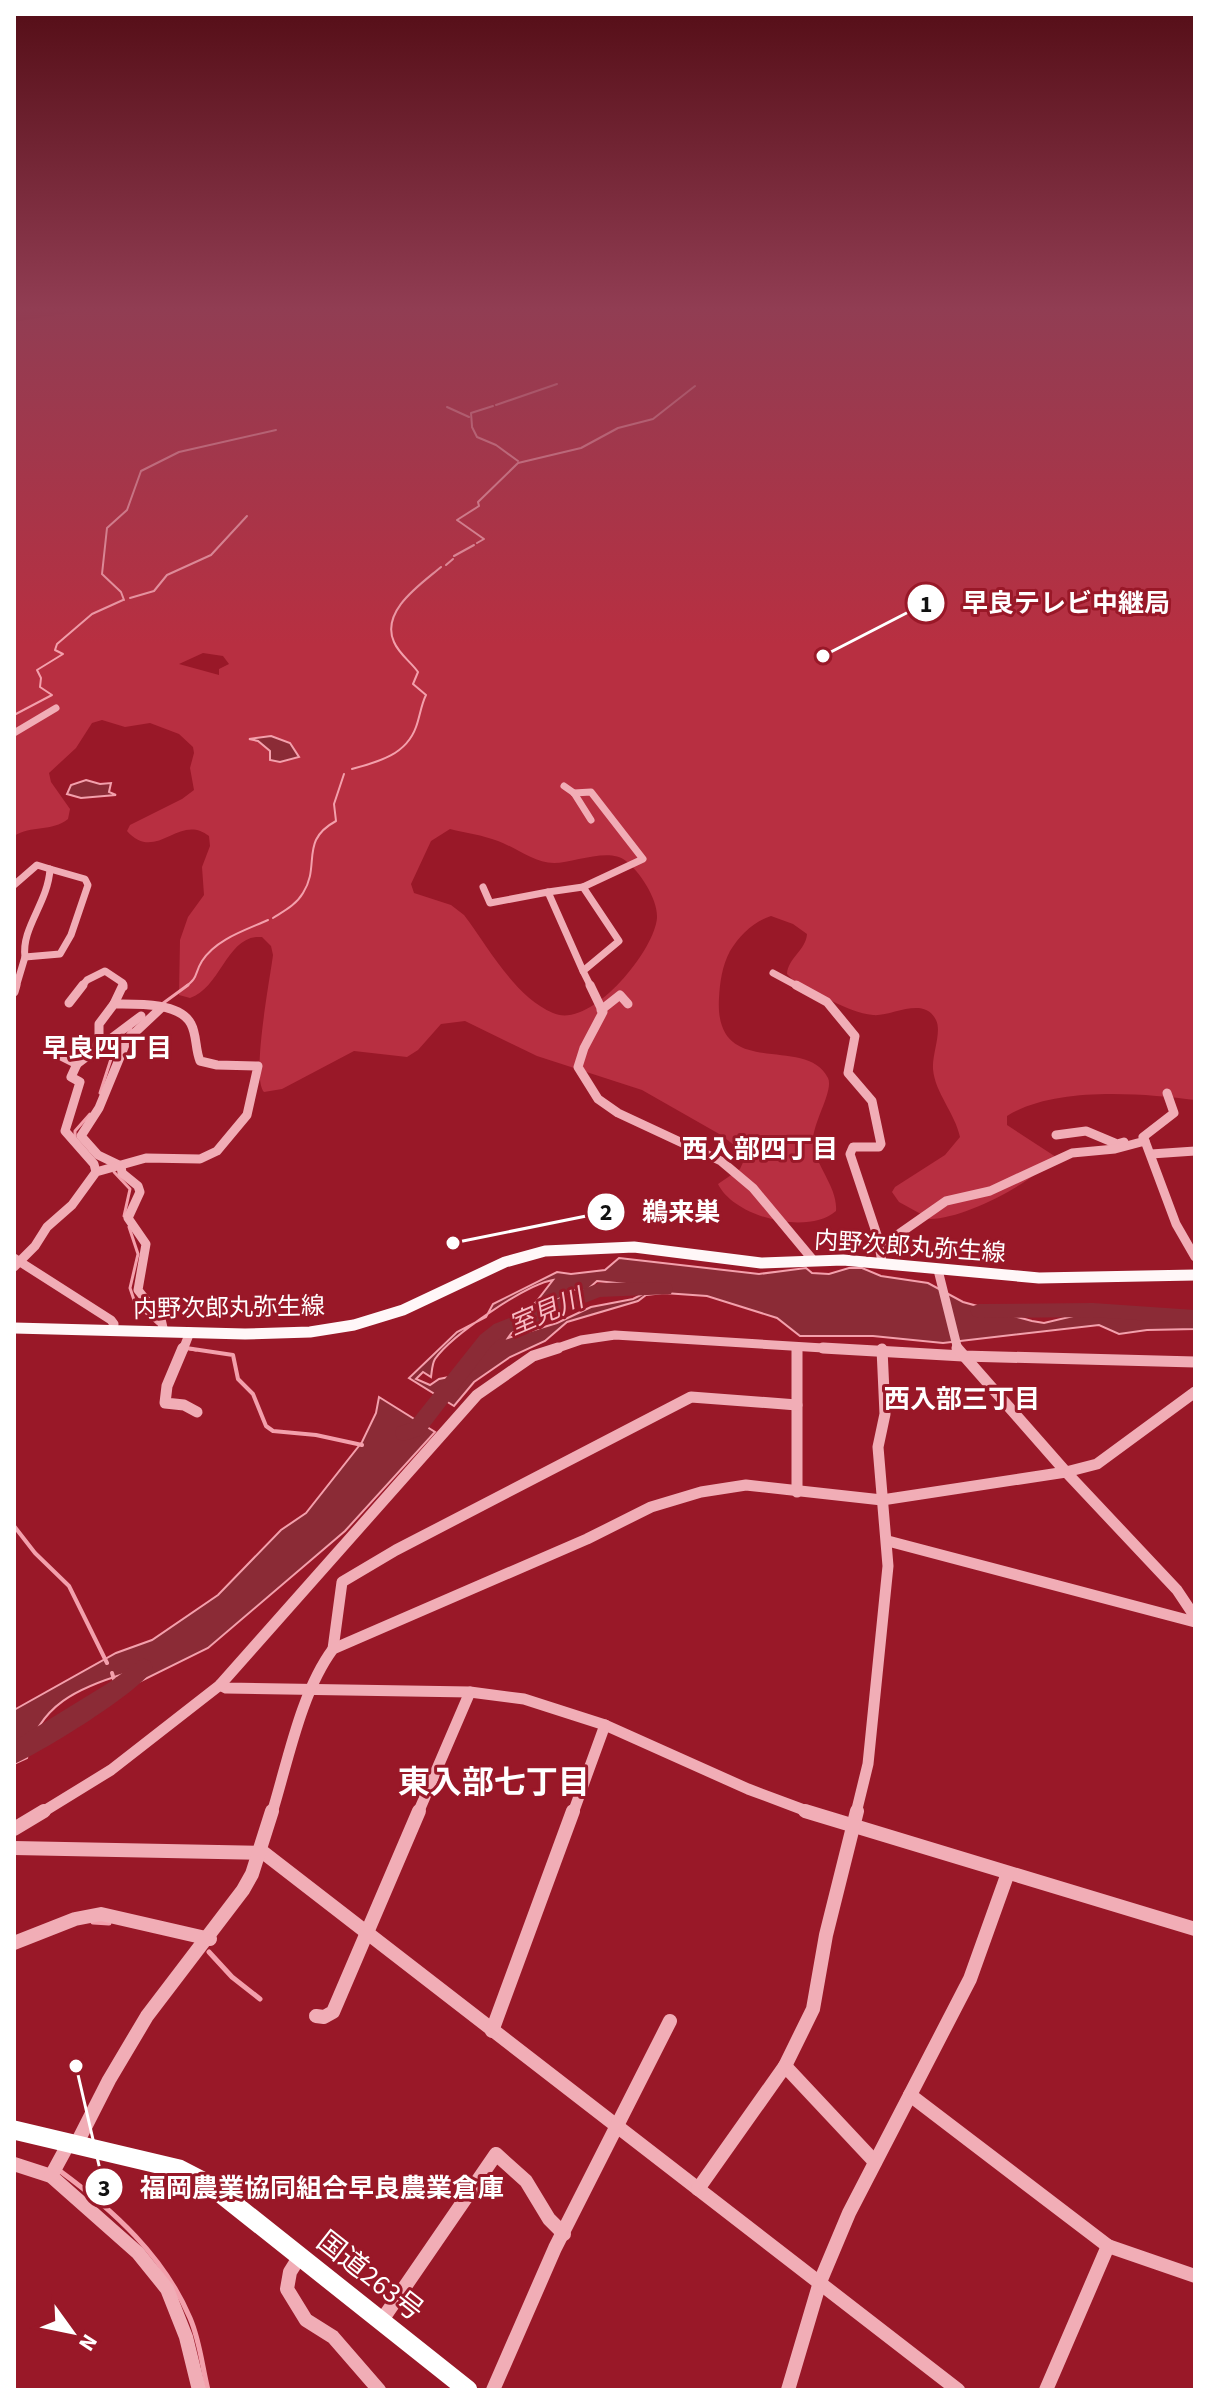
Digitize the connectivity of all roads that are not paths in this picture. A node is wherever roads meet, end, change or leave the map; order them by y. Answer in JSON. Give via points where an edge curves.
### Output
{"nodes":[{"id":1,"x":56,"y":708,"type":"dead end"},
{"id":2,"x":14,"y":733,"type":"edge"},
{"id":3,"x":564,"y":786,"type":"dead end"},
{"id":4,"x":574,"y":793,"type":"junction"},
{"id":5,"x":591,"y":820,"type":"dead end"},
{"id":6,"x":50,"y":869,"type":"junction"},
{"id":7,"x":14,"y":885,"type":"edge"},
{"id":8,"x":483,"y":887,"type":"dead end"},
{"id":9,"x":583,"y":887,"type":"junction"},
{"id":10,"x":548,"y":892,"type":"junction"},
{"id":11,"x":14,"y":958,"type":"edge"},
{"id":12,"x":25,"y":958,"type":"junction"},
{"id":13,"x":583,"y":971,"type":"junction"},
{"id":14,"x":773,"y":973,"type":"dead end"},
{"id":15,"x":15,"y":990,"type":"edge"},
{"id":16,"x":69,"y":1003,"type":"dead end"},
{"id":17,"x":114,"y":1004,"type":"junction"},
{"id":18,"x":628,"y":1004,"type":"dead end"},
{"id":19,"x":155,"y":1009,"type":"junction"},
{"id":20,"x":601,"y":1010,"type":"junction"},
{"id":21,"x":55,"y":1053,"type":"dead end"},
{"id":22,"x":90,"y":1056,"type":"junction"},
{"id":23,"x":77,"y":1064,"type":"junction"},
{"id":24,"x":1167,"y":1093,"type":"dead end"},
{"id":25,"x":1056,"y":1135,"type":"dead end"},
{"id":26,"x":1144,"y":1139,"type":"junction"},
{"id":27,"x":1195,"y":1151,"type":"edge"},
{"id":28,"x":1151,"y":1154,"type":"junction"},
{"id":29,"x":121,"y":1166,"type":"junction"},
{"id":30,"x":96,"y":1172,"type":"junction"},
{"id":31,"x":881,"y":1242,"type":"junction"},
{"id":32,"x":1195,"y":1257,"type":"edge"},
{"id":33,"x":813,"y":1260,"type":"junction"},
{"id":34,"x":882,"y":1262,"type":"junction"},
{"id":35,"x":16,"y":1263,"type":"edge"},
{"id":36,"x":939,"y":1273,"type":"junction"},
{"id":37,"x":1195,"y":1275,"type":"edge"},
{"id":38,"x":14,"y":1328,"type":"edge"},
{"id":39,"x":111,"y":1331,"type":"junction"},
{"id":40,"x":164,"y":1332,"type":"junction"},
{"id":41,"x":188,"y":1338,"type":"junction"},
{"id":42,"x":797,"y":1348,"type":"junction"},
{"id":43,"x":882,"y":1349,"type":"junction"},
{"id":44,"x":961,"y":1353,"type":"junction"},
{"id":45,"x":1195,"y":1362,"type":"edge"},
{"id":46,"x":1195,"y":1392,"type":"edge"},
{"id":47,"x":797,"y":1405,"type":"junction"},
{"id":48,"x":197,"y":1412,"type":"dead end"},
{"id":49,"x":1066,"y":1472,"type":"junction"},
{"id":50,"x":797,"y":1492,"type":"junction"},
{"id":51,"x":882,"y":1500,"type":"junction"},
{"id":52,"x":888,"y":1541,"type":"junction"},
{"id":53,"x":1195,"y":1620,"type":"edge"},
{"id":54,"x":333,"y":1649,"type":"junction"},
{"id":55,"x":220,"y":1685,"type":"junction"},
{"id":56,"x":311,"y":1690,"type":"junction"},
{"id":57,"x":470,"y":1692,"type":"junction"},
{"id":58,"x":605,"y":1725,"type":"junction"},
{"id":59,"x":853,"y":1825,"type":"junction"},
{"id":60,"x":14,"y":1829,"type":"edge"},
{"id":61,"x":14,"y":1848,"type":"edge"},
{"id":62,"x":259,"y":1853,"type":"junction"},
{"id":63,"x":1008,"y":1873,"type":"junction"},
{"id":64,"x":1195,"y":1929,"type":"edge"},
{"id":65,"x":367,"y":1932,"type":"junction"},
{"id":66,"x":210,"y":1939,"type":"junction"},
{"id":67,"x":14,"y":1943,"type":"edge"},
{"id":68,"x":316,"y":2016,"type":"dead end"},
{"id":69,"x":670,"y":2021,"type":"dead end"},
{"id":70,"x":492,"y":2031,"type":"junction"},
{"id":71,"x":785,"y":2066,"type":"junction"},
{"id":72,"x":910,"y":2095,"type":"junction"},
{"id":73,"x":617,"y":2127,"type":"junction"},
{"id":74,"x":14,"y":2130,"type":"edge"},
{"id":75,"x":69,"y":2148,"type":"junction"},
{"id":76,"x":875,"y":2162,"type":"junction"},
{"id":77,"x":14,"y":2164,"type":"edge"},
{"id":78,"x":51,"y":2176,"type":"junction"},
{"id":79,"x":698,"y":2189,"type":"junction"},
{"id":80,"x":564,"y":2234,"type":"junction"},
{"id":81,"x":1108,"y":2246,"type":"junction"},
{"id":82,"x":300,"y":2256,"type":"junction"},
{"id":83,"x":1195,"y":2276,"type":"edge"},
{"id":84,"x":820,"y":2282,"type":"junction"},
{"id":85,"x":382,"y":2320,"type":"junction"},
{"id":86,"x":199,"y":2390,"type":"edge"},
{"id":87,"x":379,"y":2390,"type":"edge"},
{"id":88,"x":468,"y":2390,"type":"edge"},
{"id":89,"x":493,"y":2390,"type":"edge"},
{"id":90,"x":788,"y":2390,"type":"edge"},
{"id":91,"x":958,"y":2390,"type":"edge"},
{"id":92,"x":1046,"y":2390,"type":"edge"}],
"edges":[{"from":1,"to":2,"type":"street"},
{"from":3,"to":4,"type":"street"},
{"from":4,"to":5,"type":"street"},
{"from":4,"to":9,"type":"street","via":[[591,792],[643,859]]},
{"from":6,"to":7,"type":"street","via":[[37,865]]},
{"from":6,"to":12,"type":"street","via":[[49,888],[23,943]]},
{"from":6,"to":12,"type":"street","via":[[85,879],[88,885],[60,954]]},
{"from":8,"to":10,"type":"street","via":[[490,903]]},
{"from":9,"to":10,"type":"street"},
{"from":9,"to":13,"type":"street","via":[[619,941]]},
{"from":10,"to":13,"type":"street"},
{"from":11,"to":12,"type":"street"},
{"from":12,"to":15,"type":"street"},
{"from":13,"to":20,"type":"street"},
{"from":14,"to":31,"type":"street","via":[[827,1002],[855,1036],[848,1073],[872,1101],[881,1144],[853,1147],[850,1154]]},
{"from":16,"to":17,"type":"street","via":[[87,980],[105,971],[123,983]]},
{"from":17,"to":19,"type":"street"},
{"from":17,"to":22,"type":"street","via":[[99,1024],[99,1041]]},
{"from":18,"to":20,"type":"street","via":[[620,995]]},
{"from":19,"to":22,"type":"street"},
{"from":19,"to":29,"type":"street","via":[[118,1052],[101,1105],[81,1136],[98,1155]]},
{"from":19,"to":29,"type":"street","via":[[188,1018],[200,1061],[258,1066],[251,1102],[247,1115],[209,1157],[146,1158]]},
{"from":20,"to":33,"type":"street","via":[[578,1067],[598,1099],[721,1161],[753,1188]]},
{"from":21,"to":23,"type":"street"},
{"from":22,"to":23,"type":"street"},
{"from":23,"to":30,"type":"street","via":[[71,1077],[80,1082],[65,1131]]},
{"from":24,"to":26,"type":"street","via":[[1173,1115]]},
{"from":25,"to":26,"type":"street","via":[[1086,1131],[1117,1144]]},
{"from":26,"to":28,"type":"street"},
{"from":26,"to":31,"type":"street","via":[[1115,1149],[1072,1153],[990,1191],[946,1201]]},
{"from":27,"to":28,"type":"street"},
{"from":28,"to":32,"type":"street","via":[[1176,1224]]},
{"from":29,"to":30,"type":"street"},
{"from":29,"to":40,"type":"street","via":[[140,1192],[128,1218],[146,1244],[139,1294],[162,1316]]},
{"from":30,"to":35,"type":"street"},
{"from":31,"to":34,"type":"street"},
{"from":33,"to":34,"type":"main road","name":"内野次郎丸弥生線"},
{"from":33,"to":41,"type":"main road","name":"内野次郎丸弥生線","via":[[761,1263],[634,1247],[545,1251],[505,1262],[403,1310],[354,1325]]},
{"from":34,"to":36,"type":"main road","name":"内野次郎丸弥生線"},
{"from":35,"to":39,"type":"street","via":[[93,1307],[111,1320]]},
{"from":36,"to":37,"type":"main road","name":"内野次郎丸弥生線","via":[[1039,1278]]},
{"from":36,"to":44,"type":"street"},
{"from":38,"to":39,"type":"main road","name":"内野次郎丸弥生線"},
{"from":39,"to":40,"type":"main road","name":"内野次郎丸弥生線"},
{"from":40,"to":41,"type":"main road","name":"内野次郎丸弥生線"},
{"from":41,"to":48,"type":"street","via":[[165,1403]]},
{"from":42,"to":43,"type":"street"},
{"from":42,"to":47,"type":"street"},
{"from":42,"to":55,"type":"street","via":[[615,1335],[533,1356],[477,1395]]},
{"from":43,"to":44,"type":"street"},
{"from":43,"to":51,"type":"street"},
{"from":44,"to":45,"type":"street"},
{"from":44,"to":49,"type":"street"},
{"from":46,"to":49,"type":"street","via":[[1097,1464]]},
{"from":47,"to":50,"type":"street"},
{"from":47,"to":54,"type":"street","via":[[691,1397],[396,1550],[342,1582]]},
{"from":49,"to":51,"type":"street"},
{"from":49,"to":53,"type":"street","via":[[1177,1590]]},
{"from":50,"to":51,"type":"street"},
{"from":50,"to":54,"type":"street","via":[[730,1485],[660,1504]]},
{"from":51,"to":52,"type":"street"},
{"from":52,"to":53,"type":"street"},
{"from":52,"to":59,"type":"street","via":[[868,1764]]},
{"from":54,"to":56,"type":"street"},
{"from":55,"to":56,"type":"street"},
{"from":55,"to":60,"type":"street","via":[[111,1770]]},
{"from":56,"to":57,"type":"street"},
{"from":56,"to":62,"type":"street"},
{"from":57,"to":58,"type":"street","via":[[524,1699]]},
{"from":57,"to":65,"type":"street"},
{"from":58,"to":59,"type":"street","via":[[748,1789]]},
{"from":58,"to":70,"type":"street"},
{"from":59,"to":63,"type":"street"},
{"from":59,"to":71,"type":"street","via":[[813,2009]]},
{"from":61,"to":62,"type":"street"},
{"from":62,"to":65,"type":"street"},
{"from":62,"to":66,"type":"street","via":[[238,1900]]},
{"from":63,"to":64,"type":"street"},
{"from":63,"to":72,"type":"street","via":[[970,1979]]},
{"from":65,"to":68,"type":"street","via":[[333,2012]]},
{"from":65,"to":70,"type":"street"},
{"from":66,"to":67,"type":"street","via":[[101,1914]]},
{"from":66,"to":75,"type":"street","via":[[154,2006]]},
{"from":69,"to":73,"type":"street"},
{"from":70,"to":73,"type":"street"},
{"from":71,"to":76,"type":"street"},
{"from":71,"to":79,"type":"street"},
{"from":72,"to":76,"type":"street"},
{"from":72,"to":81,"type":"street"},
{"from":73,"to":79,"type":"street"},
{"from":73,"to":80,"type":"street"},
{"from":74,"to":75,"type":"highway","name":"国道263号"},
{"from":75,"to":78,"type":"street"},
{"from":75,"to":82,"type":"highway","name":"国道263号","via":[[179,2169],[210,2185]]},
{"from":76,"to":84,"type":"street"},
{"from":77,"to":78,"type":"street"},
{"from":78,"to":86,"type":"street","via":[[138,2253],[167,2289]]},
{"from":79,"to":84,"type":"street"},
{"from":80,"to":85,"type":"street","via":[[538,2208],[534,2192],[519,2174],[496,2154]]},
{"from":80,"to":89,"type":"street"},
{"from":81,"to":83,"type":"street"},
{"from":81,"to":92,"type":"street"},
{"from":82,"to":85,"type":"highway","name":"国道263号"},
{"from":82,"to":87,"type":"street","via":[[287,2289],[306,2320],[333,2337]]},
{"from":84,"to":90,"type":"street"},
{"from":84,"to":91,"type":"street"},
{"from":85,"to":88,"type":"highway","name":"国道263号"}]}
